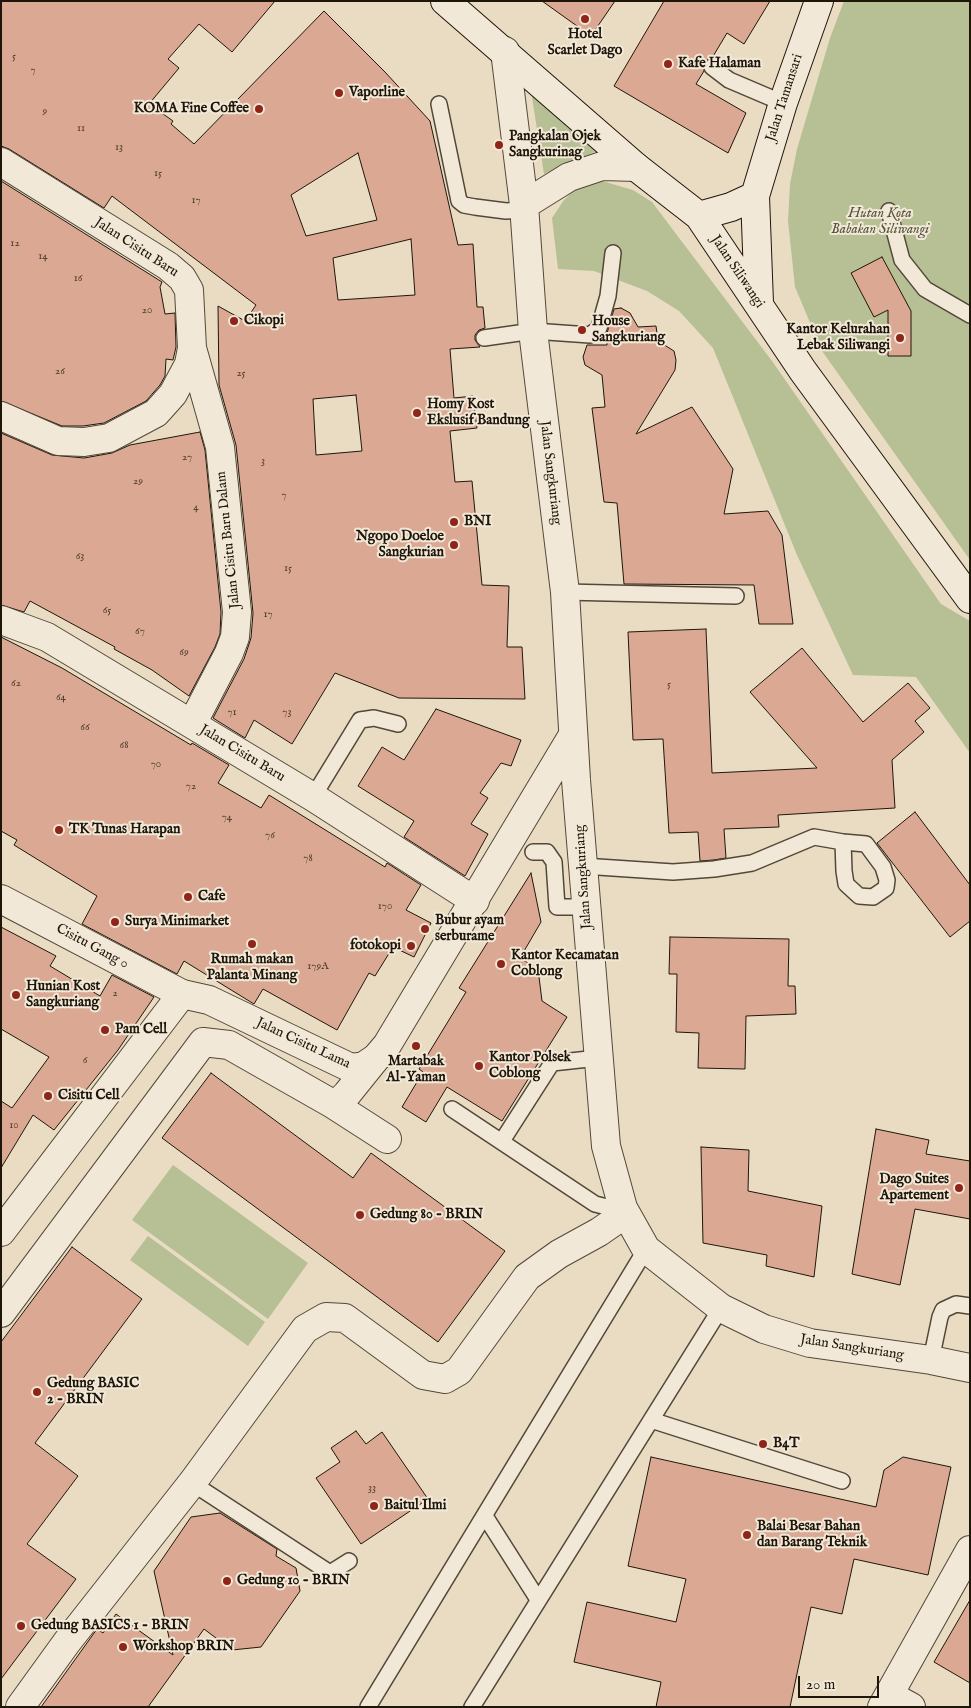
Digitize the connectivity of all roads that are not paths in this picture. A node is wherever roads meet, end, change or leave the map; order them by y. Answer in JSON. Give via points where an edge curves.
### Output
{"nodes":[{"id":1,"x":445,"y":1,"type":"edge"},
{"id":2,"x":819,"y":1,"type":"edge"},
{"id":3,"x":504,"y":51,"type":"junction"},
{"id":4,"x":712,"y":67,"type":"dead end"},
{"id":5,"x":783,"y":103,"type":"junction"},
{"id":6,"x":439,"y":104,"type":"dead end"},
{"id":7,"x":1,"y":162,"type":"edge"},
{"id":8,"x":636,"y":167,"type":"junction"},
{"id":9,"x":755,"y":196,"type":"junction"},
{"id":10,"x":524,"y":208,"type":"junction"},
{"id":11,"x":889,"y":211,"type":"dead end"},
{"id":12,"x":699,"y":216,"type":"junction"},
{"id":13,"x":614,"y":253,"type":"dead end"},
{"id":14,"x":759,"y":302,"type":"junction"},
{"id":15,"x":970,"y":315,"type":"edge"},
{"id":16,"x":533,"y":331,"type":"junction"},
{"id":17,"x":484,"y":338,"type":"dead end"},
{"id":18,"x":192,"y":348,"type":"junction"},
{"id":19,"x":1,"y":416,"type":"edge"},
{"id":20,"x":565,"y":592,"type":"junction"},
{"id":21,"x":736,"y":596,"type":"dead end"},
{"id":22,"x":970,"y":599,"type":"edge"},
{"id":23,"x":1,"y":620,"type":"edge"},
{"id":24,"x":192,"y":724,"type":"junction"},
{"id":25,"x":398,"y":724,"type":"dead end"},
{"id":26,"x":573,"y":735,"type":"junction"},
{"id":27,"x":313,"y":797,"type":"junction"},
{"id":28,"x":843,"y":842,"type":"dead end"},
{"id":29,"x":533,"y":852,"type":"dead end"},
{"id":30,"x":583,"y":866,"type":"junction"},
{"id":31,"x":1,"y":899,"type":"edge"},
{"id":32,"x":475,"y":901,"type":"junction"},
{"id":33,"x":586,"y":907,"type":"junction"},
{"id":34,"x":182,"y":994,"type":"junction"},
{"id":35,"x":376,"y":1058,"type":"junction"},
{"id":36,"x":598,"y":1058,"type":"junction"},
{"id":37,"x":331,"y":1103,"type":"junction"},
{"id":38,"x":452,"y":1108,"type":"dead end"},
{"id":39,"x":387,"y":1139,"type":"dead end"},
{"id":40,"x":502,"y":1141,"type":"junction"},
{"id":41,"x":624,"y":1211,"type":"junction"},
{"id":42,"x":1,"y":1232,"type":"edge"},
{"id":43,"x":646,"y":1249,"type":"junction"},
{"id":44,"x":970,"y":1306,"type":"edge"},
{"id":45,"x":720,"y":1308,"type":"junction"},
{"id":46,"x":1,"y":1313,"type":"edge"},
{"id":47,"x":931,"y":1360,"type":"junction"},
{"id":48,"x":970,"y":1368,"type":"edge"},
{"id":49,"x":651,"y":1420,"type":"junction"},
{"id":50,"x":842,"y":1481,"type":"dead end"},
{"id":51,"x":192,"y":1483,"type":"junction"},
{"id":52,"x":485,"y":1516,"type":"junction"},
{"id":53,"x":970,"y":1550,"type":"edge"},
{"id":54,"x":348,"y":1560,"type":"dead end"},
{"id":55,"x":537,"y":1598,"type":"junction"},
{"id":56,"x":894,"y":1703,"type":"edge"},
{"id":57,"x":20,"y":1707,"type":"edge"},
{"id":58,"x":368,"y":1707,"type":"edge"},
{"id":59,"x":472,"y":1707,"type":"edge"}],
"edges":[{"from":1,"to":3,"type":"street","name":"Jalan Siliwangi"},
{"from":2,"to":5,"type":"street","name":"Jalan Tamansari"},
{"from":3,"to":8,"type":"street","name":"Jalan Siliwangi"},
{"from":3,"to":10,"type":"street","name":"Jalan Sangkuriang"},
{"from":4,"to":5,"type":"lane","via":[[729,80]]},
{"from":5,"to":9,"type":"street","name":"Jalan Tamansari"},
{"from":6,"to":10,"type":"lane","via":[[459,201],[469,206],[506,211]]},
{"from":7,"to":18,"type":"street","name":"Jalan Cisitu Baru","via":[[168,266],[182,278],[190,290]]},
{"from":8,"to":10,"type":"street","via":[[602,166],[570,177]]},
{"from":8,"to":12,"type":"street","name":"Jalan Siliwangi"},
{"from":9,"to":12,"type":"street"},
{"from":9,"to":14,"type":"street","name":"Jalan Tamansari"},
{"from":10,"to":16,"type":"street","name":"Jalan Sangkuriang"},
{"from":11,"to":15,"type":"lane","via":[[902,260],[924,289]]},
{"from":12,"to":14,"type":"street","name":"Jalan Siliwangi"},
{"from":13,"to":16,"type":"lane","via":[[608,296],[599,328],[590,335]]},
{"from":14,"to":22,"type":"street","name":"Jalan Siliwangi","via":[[803,371]]},
{"from":16,"to":17,"type":"lane"},
{"from":16,"to":20,"type":"street","name":"Jalan Sangkuriang"},
{"from":18,"to":19,"type":"street","name":"Jalan Cisitu Baru","via":[[189,364],[174,394],[156,413],[109,438],[84,442],[58,441]]},
{"from":18,"to":24,"type":"street","name":"Jalan Cisitu Baru Dalam","via":[[220,447],[237,612],[235,637],[229,653]]},
{"from":20,"to":21,"type":"lane"},
{"from":20,"to":26,"type":"street","name":"Jalan Sangkuriang"},
{"from":23,"to":24,"type":"street","name":"Jalan Cisitu Baru","via":[[47,637]]},
{"from":24,"to":27,"type":"street","name":"Jalan Cisitu Baru"},
{"from":25,"to":27,"type":"lane","via":[[374,718],[360,720]]},
{"from":26,"to":30,"type":"street","name":"Jalan Sangkuriang"},
{"from":26,"to":32,"type":"street","name":"Jalan Cisitu Lama"},
{"from":27,"to":32,"type":"street","name":"Jalan Cisitu Baru"},
{"from":28,"to":30,"type":"lane","via":[[814,837],[752,863],[714,869],[673,872]]},
{"from":29,"to":33,"type":"lane","via":[[547,852],[554,862],[557,907]]},
{"from":30,"to":33,"type":"street","name":"Jalan Sangkuriang"},
{"from":31,"to":34,"type":"street","name":"Cisitu Gang 0"},
{"from":32,"to":35,"type":"street","name":"Jalan Cisitu Lama"},
{"from":33,"to":36,"type":"street","name":"Jalan Sangkuriang"},
{"from":34,"to":35,"type":"street","name":"Jalan Cisitu Lama","via":[[209,1000],[351,1068],[364,1066]]},
{"from":34,"to":42,"type":"street"},
{"from":35,"to":37,"type":"street","via":[[338,1103]]},
{"from":36,"to":40,"type":"lane","via":[[552,1063]]},
{"from":36,"to":41,"type":"street","name":"Jalan Sangkuriang","via":[[606,1146]]},
{"from":37,"to":39,"type":"street"},
{"from":37,"to":46,"type":"street","via":[[229,1045],[203,1042],[58,1249]]},
{"from":38,"to":40,"type":"lane"},
{"from":40,"to":41,"type":"lane","via":[[595,1204]]},
{"from":41,"to":43,"type":"street","name":"Jalan Sangkuriang"},
{"from":41,"to":51,"type":"street","via":[[598,1232],[527,1277],[459,1371],[445,1379],[423,1375],[346,1318],[326,1317],[305,1329]]},
{"from":43,"to":45,"type":"street","name":"Jalan Sangkuriang"},
{"from":43,"to":52,"type":"lane"},
{"from":44,"to":47,"type":"lane","via":[[956,1304],[943,1310]]},
{"from":45,"to":47,"type":"street","name":"Jalan Sangkuriang","via":[[764,1328],[810,1343]]},
{"from":45,"to":49,"type":"lane"},
{"from":47,"to":48,"type":"street","name":"Jalan Sangkuriang"},
{"from":49,"to":50,"type":"lane"},
{"from":49,"to":55,"type":"lane"},
{"from":51,"to":54,"type":"lane","via":[[330,1574]]},
{"from":51,"to":57,"type":"street"},
{"from":52,"to":55,"type":"lane"},
{"from":52,"to":58,"type":"lane"},
{"from":53,"to":56,"type":"street"},
{"from":55,"to":59,"type":"lane"}]}
